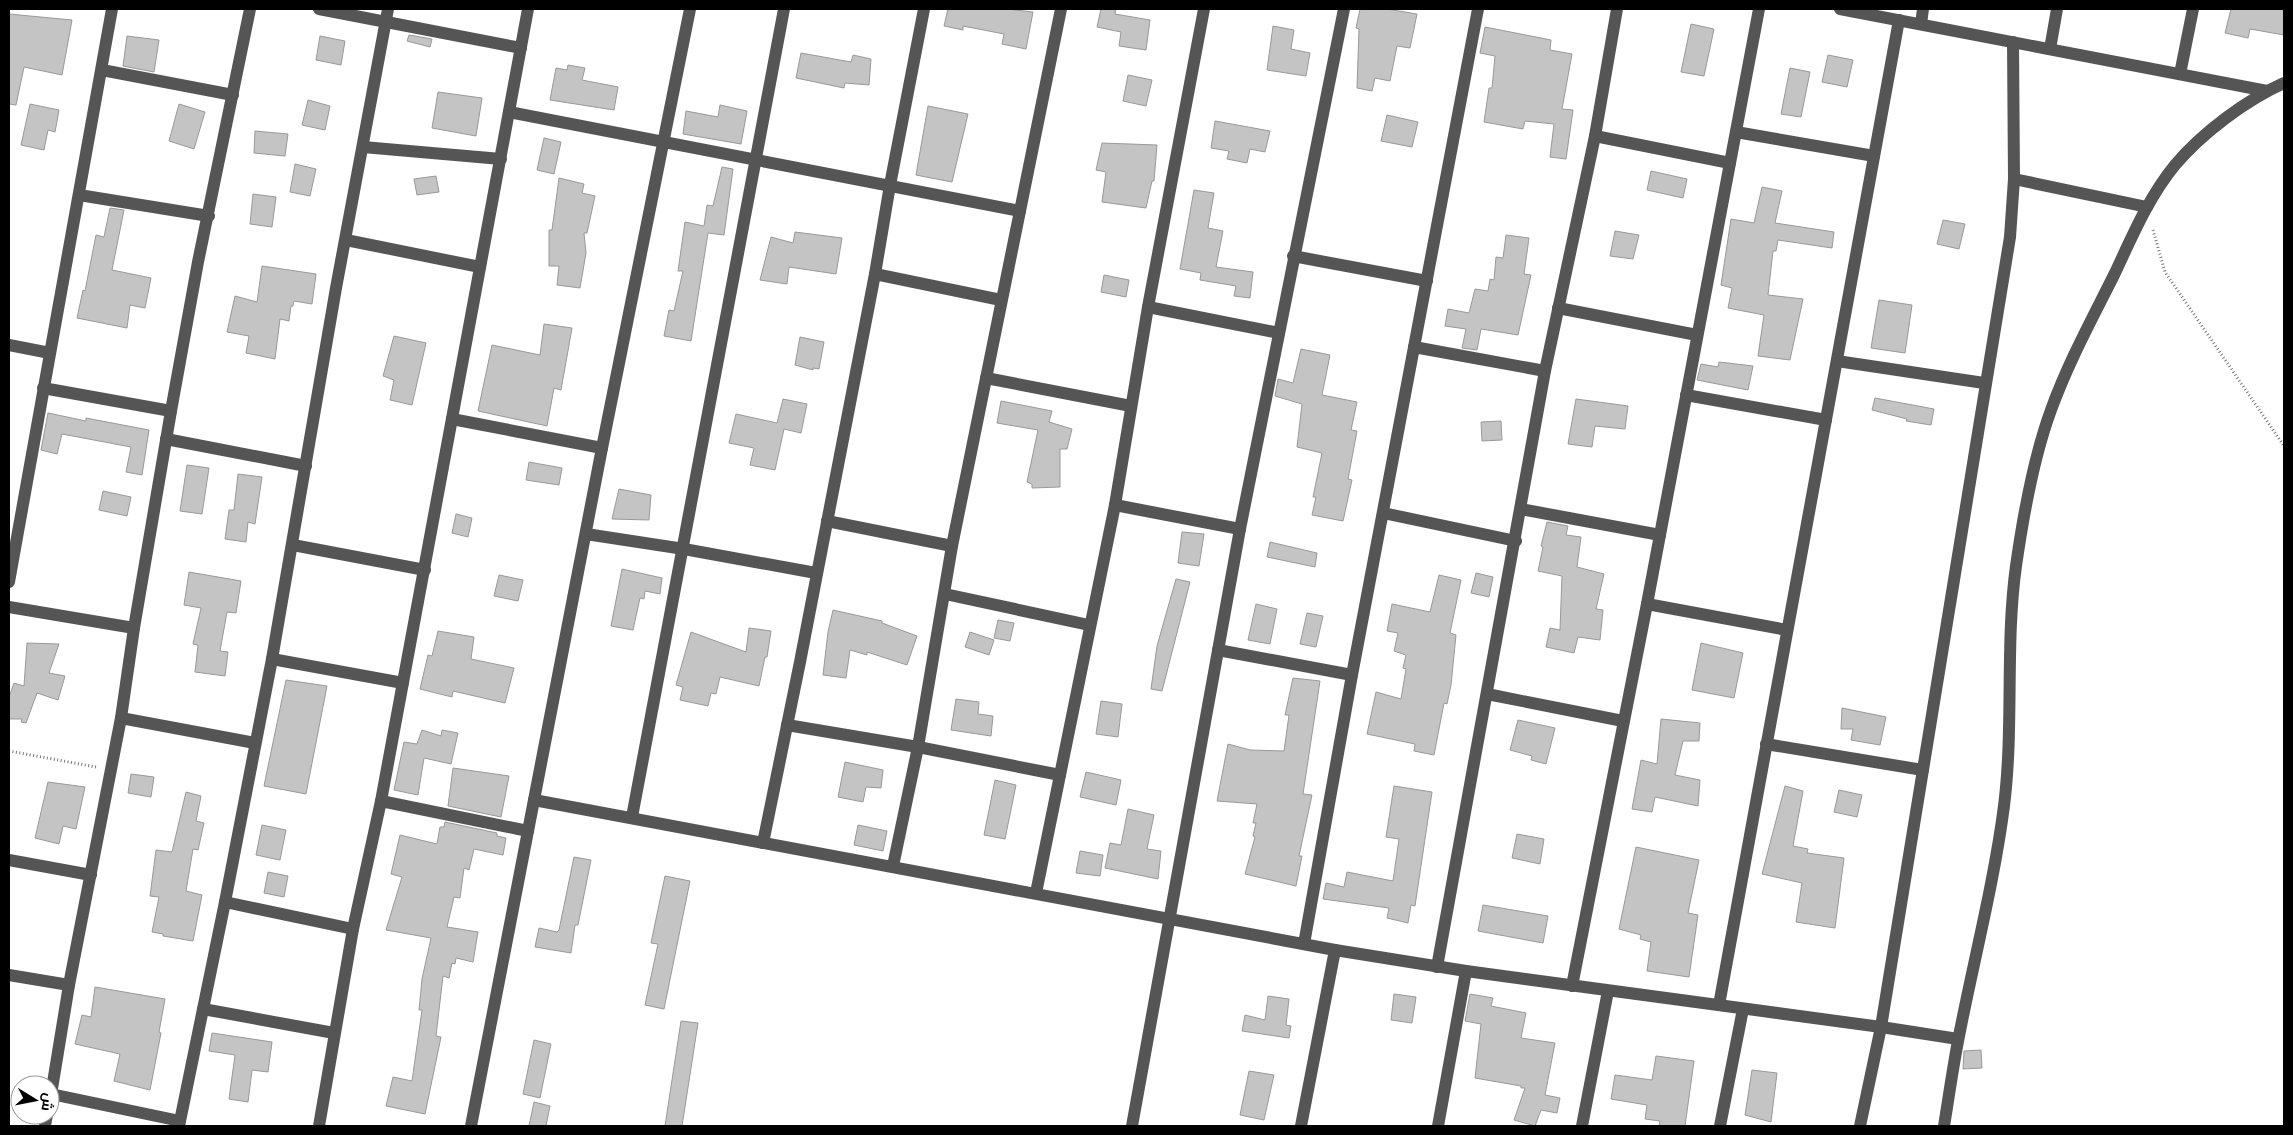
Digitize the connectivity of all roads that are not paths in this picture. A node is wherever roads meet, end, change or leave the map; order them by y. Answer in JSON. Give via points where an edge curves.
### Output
{"nodes":[{"id":1,"x":112,"y":9,"type":"edge"},
{"id":2,"x":250,"y":9,"type":"edge"},
{"id":3,"x":319,"y":9,"type":"edge"},
{"id":4,"x":528,"y":9,"type":"edge"},
{"id":5,"x":690,"y":9,"type":"edge"},
{"id":6,"x":784,"y":9,"type":"edge"},
{"id":7,"x":924,"y":9,"type":"edge"},
{"id":8,"x":1061,"y":9,"type":"edge"},
{"id":9,"x":1204,"y":9,"type":"edge"},
{"id":10,"x":1344,"y":9,"type":"edge"},
{"id":11,"x":1478,"y":9,"type":"edge"},
{"id":12,"x":1617,"y":9,"type":"edge"},
{"id":13,"x":1759,"y":9,"type":"edge"},
{"id":14,"x":1840,"y":9,"type":"edge"},
{"id":15,"x":1923,"y":9,"type":"edge"},
{"id":16,"x":2057,"y":9,"type":"edge"},
{"id":17,"x":2193,"y":9,"type":"edge"},
{"id":18,"x":387,"y":15,"type":"edge"},
{"id":19,"x":1899,"y":20,"type":"junction"},
{"id":20,"x":1921,"y":24,"type":"junction"},
{"id":21,"x":2013,"y":42,"type":"junction"},
{"id":22,"x":521,"y":48,"type":"junction"},
{"id":23,"x":2050,"y":49,"type":"junction"},
{"id":24,"x":102,"y":70,"type":"junction"},
{"id":25,"x":2180,"y":74,"type":"junction"},
{"id":26,"x":2284,"y":83,"type":"edge"},
{"id":27,"x":2267,"y":91,"type":"junction"},
{"id":28,"x":233,"y":95,"type":"junction"},
{"id":29,"x":509,"y":112,"type":"junction"},
{"id":30,"x":1736,"y":132,"type":"junction"},
{"id":31,"x":1595,"y":136,"type":"junction"},
{"id":32,"x":664,"y":142,"type":"junction"},
{"id":33,"x":363,"y":146,"type":"junction"},
{"id":34,"x":1874,"y":156,"type":"junction"},
{"id":35,"x":501,"y":159,"type":"junction"},
{"id":36,"x":756,"y":160,"type":"junction"},
{"id":37,"x":1730,"y":164,"type":"junction"},
{"id":38,"x":2014,"y":179,"type":"junction"},
{"id":39,"x":890,"y":185,"type":"junction"},
{"id":40,"x":79,"y":195,"type":"junction"},
{"id":41,"x":2147,"y":207,"type":"junction"},
{"id":42,"x":1020,"y":211,"type":"junction"},
{"id":43,"x":209,"y":216,"type":"junction"},
{"id":44,"x":346,"y":240,"type":"junction"},
{"id":45,"x":1293,"y":256,"type":"junction"},
{"id":46,"x":480,"y":268,"type":"junction"},
{"id":47,"x":875,"y":274,"type":"junction"},
{"id":48,"x":1427,"y":280,"type":"junction"},
{"id":49,"x":1001,"y":300,"type":"junction"},
{"id":50,"x":1148,"y":307,"type":"junction"},
{"id":51,"x":1558,"y":308,"type":"junction"},
{"id":52,"x":1279,"y":333,"type":"junction"},
{"id":53,"x":1697,"y":335,"type":"junction"},
{"id":54,"x":9,"y":345,"type":"edge"},
{"id":55,"x":1414,"y":347,"type":"junction"},
{"id":56,"x":50,"y":353,"type":"junction"},
{"id":57,"x":1837,"y":361,"type":"junction"},
{"id":58,"x":1545,"y":371,"type":"junction"},
{"id":59,"x":986,"y":378,"type":"junction"},
{"id":60,"x":1984,"y":383,"type":"junction"},
{"id":61,"x":43,"y":388,"type":"junction"},
{"id":62,"x":1686,"y":395,"type":"junction"},
{"id":63,"x":1131,"y":406,"type":"junction"},
{"id":64,"x":171,"y":411,"type":"junction"},
{"id":65,"x":452,"y":419,"type":"junction"},
{"id":66,"x":1826,"y":420,"type":"junction"},
{"id":67,"x":166,"y":439,"type":"junction"},
{"id":68,"x":602,"y":448,"type":"junction"},
{"id":69,"x":306,"y":466,"type":"junction"},
{"id":70,"x":1114,"y":505,"type":"junction"},
{"id":71,"x":1521,"y":509,"type":"junction"},
{"id":72,"x":1384,"y":513,"type":"junction"},
{"id":73,"x":827,"y":521,"type":"junction"},
{"id":74,"x":1240,"y":529,"type":"junction"},
{"id":75,"x":586,"y":534,"type":"junction"},
{"id":76,"x":1660,"y":535,"type":"junction"},
{"id":77,"x":1516,"y":541,"type":"junction"},
{"id":78,"x":293,"y":545,"type":"junction"},
{"id":79,"x":952,"y":546,"type":"junction"},
{"id":80,"x":684,"y":549,"type":"junction"},
{"id":81,"x":425,"y":570,"type":"junction"},
{"id":82,"x":816,"y":573,"type":"junction"},
{"id":83,"x":9,"y":582,"type":"edge"},
{"id":84,"x":944,"y":594,"type":"junction"},
{"id":85,"x":1647,"y":604,"type":"junction"},
{"id":86,"x":9,"y":607,"type":"edge"},
{"id":87,"x":1089,"y":625,"type":"junction"},
{"id":88,"x":134,"y":628,"type":"junction"},
{"id":89,"x":1787,"y":630,"type":"junction"},
{"id":90,"x":1218,"y":650,"type":"junction"},
{"id":91,"x":272,"y":659,"type":"junction"},
{"id":92,"x":1352,"y":675,"type":"junction"},
{"id":93,"x":403,"y":683,"type":"junction"},
{"id":94,"x":1487,"y":694,"type":"junction"},
{"id":95,"x":121,"y":718,"type":"junction"},
{"id":96,"x":1623,"y":721,"type":"junction"},
{"id":97,"x":787,"y":725,"type":"junction"},
{"id":98,"x":255,"y":743,"type":"junction"},
{"id":99,"x":1766,"y":744,"type":"junction"},
{"id":100,"x":918,"y":746,"type":"junction"},
{"id":101,"x":1922,"y":770,"type":"junction"},
{"id":102,"x":1060,"y":775,"type":"junction"},
{"id":103,"x":534,"y":800,"type":"junction"},
{"id":104,"x":381,"y":801,"type":"junction"},
{"id":105,"x":632,"y":817,"type":"junction"},
{"id":106,"x":528,"y":831,"type":"junction"},
{"id":107,"x":763,"y":843,"type":"junction"},
{"id":108,"x":9,"y":860,"type":"edge"},
{"id":109,"x":893,"y":866,"type":"junction"},
{"id":110,"x":91,"y":875,"type":"junction"},
{"id":111,"x":1036,"y":894,"type":"junction"},
{"id":112,"x":225,"y":902,"type":"junction"},
{"id":113,"x":1170,"y":919,"type":"junction"},
{"id":114,"x":353,"y":929,"type":"junction"},
{"id":115,"x":1304,"y":944,"type":"junction"},
{"id":116,"x":1335,"y":950,"type":"junction"},
{"id":117,"x":1437,"y":967,"type":"junction"},
{"id":118,"x":1466,"y":972,"type":"junction"},
{"id":119,"x":9,"y":975,"type":"edge"},
{"id":120,"x":70,"y":985,"type":"junction"},
{"id":121,"x":1572,"y":986,"type":"junction"},
{"id":122,"x":1608,"y":991,"type":"junction"},
{"id":123,"x":1719,"y":1005,"type":"junction"},
{"id":124,"x":203,"y":1009,"type":"junction"},
{"id":125,"x":1743,"y":1009,"type":"junction"},
{"id":126,"x":1881,"y":1027,"type":"junction"},
{"id":127,"x":334,"y":1033,"type":"junction"},
{"id":128,"x":1958,"y":1038,"type":"junction"},
{"id":129,"x":55,"y":1075,"type":"edge"},
{"id":130,"x":60,"y":1099,"type":"edge"},
{"id":131,"x":179,"y":1124,"type":"edge"},
{"id":132,"x":319,"y":1126,"type":"edge"},
{"id":133,"x":471,"y":1126,"type":"edge"},
{"id":134,"x":1132,"y":1126,"type":"edge"},
{"id":135,"x":1301,"y":1126,"type":"edge"},
{"id":136,"x":1438,"y":1126,"type":"edge"},
{"id":137,"x":1582,"y":1126,"type":"edge"},
{"id":138,"x":1720,"y":1126,"type":"edge"},
{"id":139,"x":1860,"y":1126,"type":"edge"},
{"id":140,"x":1944,"y":1126,"type":"edge"}],
"edges":[{"from":1,"to":24,"type":"street"},
{"from":2,"to":28,"type":"street"},
{"from":3,"to":18,"type":"street"},
{"from":4,"to":22,"type":"street"},
{"from":5,"to":32,"type":"street"},
{"from":6,"to":36,"type":"street"},
{"from":7,"to":39,"type":"street"},
{"from":8,"to":42,"type":"street"},
{"from":9,"to":50,"type":"street"},
{"from":10,"to":45,"type":"street"},
{"from":11,"to":48,"type":"street"},
{"from":12,"to":31,"type":"street"},
{"from":13,"to":30,"type":"street"},
{"from":14,"to":19,"type":"street"},
{"from":15,"to":20,"type":"street"},
{"from":16,"to":23,"type":"street"},
{"from":17,"to":25,"type":"street"},
{"from":18,"to":22,"type":"street"},
{"from":18,"to":33,"type":"street"},
{"from":19,"to":20,"type":"street"},
{"from":19,"to":34,"type":"street"},
{"from":20,"to":21,"type":"street"},
{"from":21,"to":23,"type":"street"},
{"from":21,"to":38,"type":"street"},
{"from":22,"to":29,"type":"street"},
{"from":23,"to":25,"type":"street"},
{"from":24,"to":28,"type":"street"},
{"from":24,"to":40,"type":"street"},
{"from":25,"to":27,"type":"street"},
{"from":26,"to":27,"type":"street"},
{"from":27,"to":41,"type":"street","via":[[2191,147],[2173,167]]},
{"from":28,"to":43,"type":"street"},
{"from":29,"to":32,"type":"street"},
{"from":29,"to":35,"type":"street"},
{"from":30,"to":34,"type":"street"},
{"from":30,"to":37,"type":"street"},
{"from":31,"to":37,"type":"street"},
{"from":31,"to":51,"type":"street"},
{"from":32,"to":36,"type":"street"},
{"from":32,"to":68,"type":"street"},
{"from":33,"to":35,"type":"street"},
{"from":33,"to":44,"type":"street"},
{"from":34,"to":57,"type":"street"},
{"from":35,"to":46,"type":"street"},
{"from":36,"to":39,"type":"street"},
{"from":36,"to":80,"type":"street"},
{"from":37,"to":53,"type":"street"},
{"from":38,"to":41,"type":"street"},
{"from":38,"to":60,"type":"street","via":[[2003,284]]},
{"from":39,"to":42,"type":"street"},
{"from":39,"to":47,"type":"street"},
{"from":40,"to":43,"type":"street"},
{"from":40,"to":56,"type":"street"},
{"from":41,"to":128,"type":"street","via":[[2050,411],[2034,468],[2016,564],[2011,616],[2004,804],[1986,913]]},
{"from":42,"to":49,"type":"street"},
{"from":43,"to":64,"type":"street"},
{"from":44,"to":46,"type":"street"},
{"from":44,"to":69,"type":"street"},
{"from":45,"to":48,"type":"street"},
{"from":45,"to":52,"type":"street"},
{"from":46,"to":65,"type":"street"},
{"from":47,"to":49,"type":"street"},
{"from":47,"to":73,"type":"street"},
{"from":48,"to":55,"type":"street"},
{"from":49,"to":59,"type":"street"},
{"from":50,"to":52,"type":"street"},
{"from":50,"to":63,"type":"street"},
{"from":51,"to":53,"type":"street"},
{"from":51,"to":58,"type":"street"},
{"from":52,"to":74,"type":"street"},
{"from":53,"to":62,"type":"street"},
{"from":54,"to":56,"type":"street"},
{"from":55,"to":58,"type":"street"},
{"from":55,"to":72,"type":"street"},
{"from":56,"to":61,"type":"street"},
{"from":57,"to":60,"type":"street"},
{"from":57,"to":66,"type":"street"},
{"from":58,"to":71,"type":"street"},
{"from":59,"to":63,"type":"street"},
{"from":59,"to":79,"type":"street"},
{"from":60,"to":101,"type":"street"},
{"from":61,"to":64,"type":"street"},
{"from":61,"to":83,"type":"street"},
{"from":62,"to":66,"type":"street"},
{"from":62,"to":76,"type":"street"},
{"from":63,"to":70,"type":"street"},
{"from":64,"to":67,"type":"street"},
{"from":65,"to":68,"type":"street"},
{"from":65,"to":81,"type":"street"},
{"from":66,"to":89,"type":"street"},
{"from":67,"to":69,"type":"street"},
{"from":67,"to":88,"type":"street"},
{"from":68,"to":75,"type":"street"},
{"from":69,"to":78,"type":"street"},
{"from":70,"to":74,"type":"street"},
{"from":70,"to":87,"type":"street"},
{"from":71,"to":76,"type":"street"},
{"from":71,"to":77,"type":"street"},
{"from":72,"to":77,"type":"street"},
{"from":72,"to":92,"type":"street"},
{"from":73,"to":79,"type":"street"},
{"from":73,"to":82,"type":"street"},
{"from":74,"to":90,"type":"street"},
{"from":75,"to":80,"type":"street"},
{"from":75,"to":103,"type":"street"},
{"from":76,"to":85,"type":"street"},
{"from":77,"to":94,"type":"street"},
{"from":78,"to":81,"type":"street"},
{"from":78,"to":91,"type":"street"},
{"from":79,"to":84,"type":"street"},
{"from":80,"to":82,"type":"street"},
{"from":80,"to":105,"type":"street"},
{"from":81,"to":93,"type":"street"},
{"from":82,"to":97,"type":"street"},
{"from":84,"to":87,"type":"street"},
{"from":84,"to":100,"type":"street"},
{"from":85,"to":89,"type":"street"},
{"from":85,"to":96,"type":"street"},
{"from":86,"to":88,"type":"street"},
{"from":87,"to":102,"type":"street"},
{"from":88,"to":95,"type":"street"},
{"from":89,"to":99,"type":"street"},
{"from":90,"to":92,"type":"street"},
{"from":90,"to":113,"type":"street"},
{"from":91,"to":93,"type":"street"},
{"from":91,"to":98,"type":"street"},
{"from":92,"to":115,"type":"street"},
{"from":93,"to":104,"type":"street"},
{"from":94,"to":96,"type":"street"},
{"from":94,"to":117,"type":"street"},
{"from":95,"to":98,"type":"street"},
{"from":95,"to":110,"type":"street"},
{"from":96,"to":121,"type":"street"},
{"from":97,"to":100,"type":"street"},
{"from":97,"to":107,"type":"street"},
{"from":98,"to":112,"type":"street"},
{"from":99,"to":101,"type":"street"},
{"from":99,"to":123,"type":"street"},
{"from":100,"to":102,"type":"street"},
{"from":100,"to":109,"type":"street"},
{"from":101,"to":126,"type":"street"},
{"from":102,"to":111,"type":"street"},
{"from":103,"to":105,"type":"street"},
{"from":103,"to":106,"type":"street"},
{"from":104,"to":106,"type":"street"},
{"from":104,"to":114,"type":"street"},
{"from":105,"to":107,"type":"street"},
{"from":106,"to":133,"type":"street"},
{"from":107,"to":109,"type":"street"},
{"from":108,"to":110,"type":"street"},
{"from":109,"to":111,"type":"street"},
{"from":110,"to":120,"type":"street"},
{"from":111,"to":113,"type":"street"},
{"from":112,"to":114,"type":"street"},
{"from":112,"to":124,"type":"street"},
{"from":113,"to":115,"type":"street"},
{"from":113,"to":134,"type":"street"},
{"from":114,"to":127,"type":"street"},
{"from":115,"to":116,"type":"street"},
{"from":116,"to":117,"type":"street"},
{"from":116,"to":135,"type":"street"},
{"from":117,"to":118,"type":"street"},
{"from":118,"to":121,"type":"street"},
{"from":118,"to":136,"type":"street"},
{"from":119,"to":120,"type":"street"},
{"from":120,"to":129,"type":"street"},
{"from":121,"to":122,"type":"street"},
{"from":122,"to":123,"type":"street"},
{"from":122,"to":137,"type":"street"},
{"from":123,"to":125,"type":"street"},
{"from":124,"to":127,"type":"street"},
{"from":124,"to":131,"type":"street"},
{"from":125,"to":126,"type":"street"},
{"from":125,"to":138,"type":"street"},
{"from":126,"to":128,"type":"street"},
{"from":126,"to":139,"type":"street"},
{"from":127,"to":132,"type":"street"},
{"from":128,"to":140,"type":"street"},
{"from":130,"to":131,"type":"street"}]}
